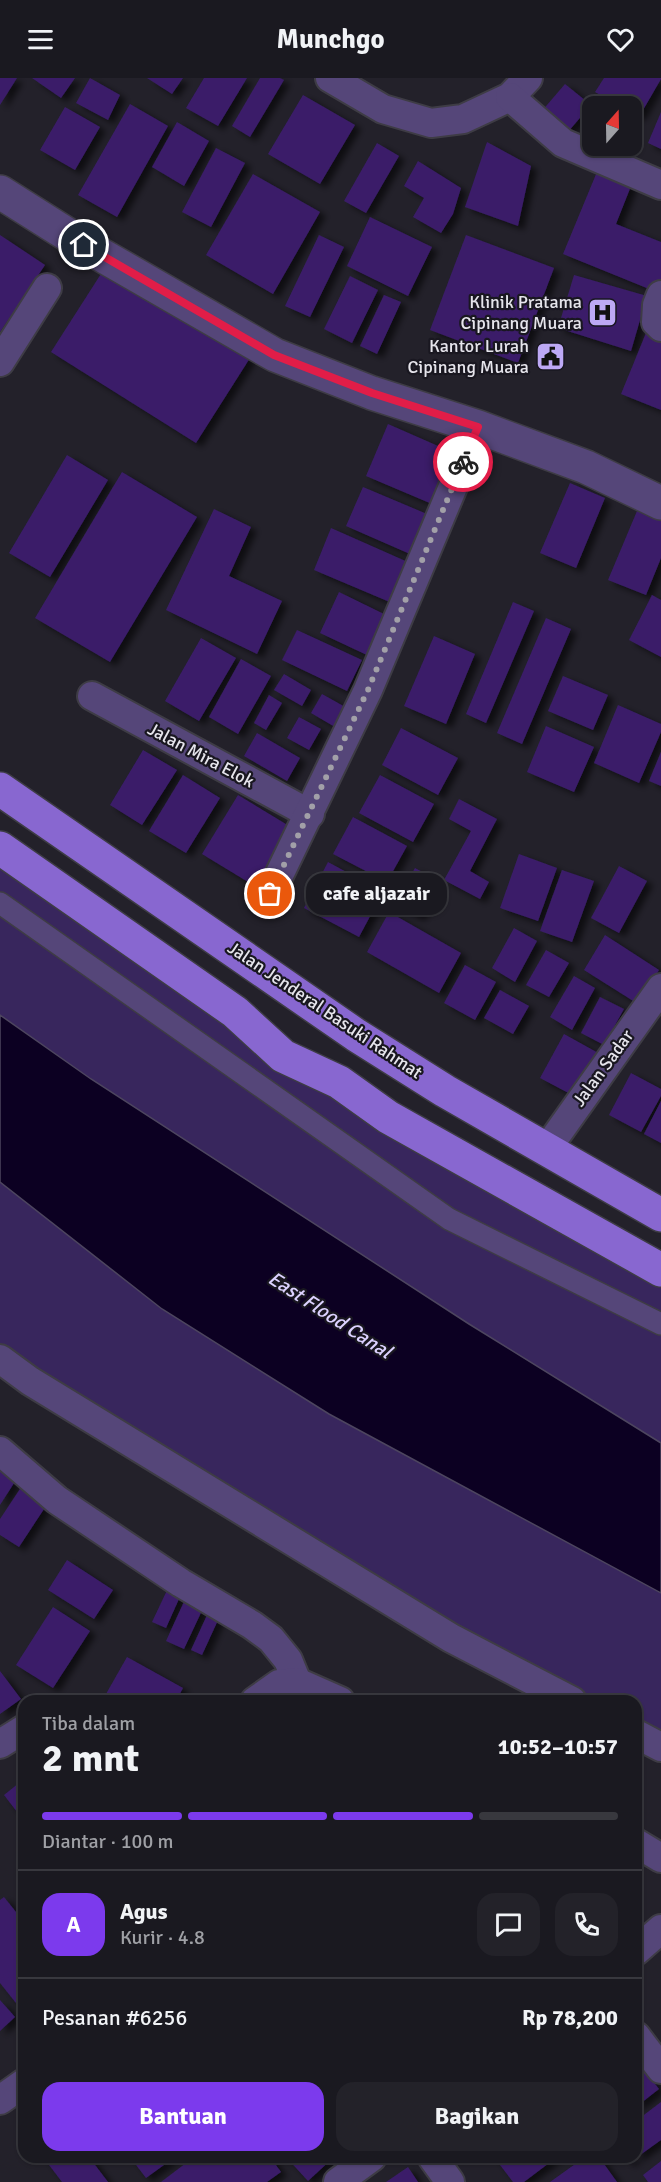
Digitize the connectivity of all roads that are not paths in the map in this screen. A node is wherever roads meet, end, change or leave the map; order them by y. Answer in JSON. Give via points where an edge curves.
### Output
{"nodes":[{"id":1,"x":330,"y":78,"type":"edge"},
{"id":2,"x":519,"y":87,"type":"edge"},
{"id":3,"x":661,"y":185,"type":"edge"},
{"id":4,"x":0,"y":192,"type":"edge"},
{"id":5,"x":47,"y":288,"type":"dead end"},
{"id":6,"x":661,"y":295,"type":"edge"},
{"id":7,"x":661,"y":327,"type":"edge"},
{"id":8,"x":0,"y":362,"type":"edge"},
{"id":9,"x":478,"y":427,"type":"junction"},
{"id":10,"x":661,"y":503,"type":"edge"},
{"id":11,"x":92,"y":696,"type":"dead end"},
{"id":12,"x":0,"y":789,"type":"edge"},
{"id":13,"x":310,"y":814,"type":"junction"},
{"id":14,"x":0,"y":848,"type":"edge"},
{"id":15,"x":270,"y":894,"type":"dead end"},
{"id":16,"x":0,"y":903,"type":"edge"},
{"id":17,"x":661,"y":988,"type":"edge"},
{"id":18,"x":546,"y":1150,"type":"junction"},
{"id":19,"x":661,"y":1215,"type":"edge"},
{"id":20,"x":661,"y":1270,"type":"edge"},
{"id":21,"x":661,"y":1324,"type":"edge"},
{"id":22,"x":0,"y":1359,"type":"edge"},
{"id":23,"x":0,"y":1451,"type":"edge"},
{"id":24,"x":297,"y":1682,"type":"junction"},
{"id":25,"x":263,"y":1695,"type":"edge"},
{"id":26,"x":326,"y":1695,"type":"edge"},
{"id":27,"x":560,"y":1695,"type":"edge"},
{"id":28,"x":18,"y":1733,"type":"edge"},
{"id":29,"x":642,"y":1737,"type":"edge"},
{"id":30,"x":0,"y":1744,"type":"edge"},
{"id":31,"x":661,"y":1747,"type":"edge"},
{"id":32,"x":642,"y":1847,"type":"edge"},
{"id":33,"x":661,"y":1858,"type":"edge"},
{"id":34,"x":661,"y":1929,"type":"edge"},
{"id":35,"x":642,"y":1946,"type":"edge"},
{"id":36,"x":642,"y":2044,"type":"edge"},
{"id":37,"x":661,"y":2069,"type":"edge"},
{"id":38,"x":18,"y":2087,"type":"edge"},
{"id":39,"x":0,"y":2100,"type":"edge"},
{"id":40,"x":364,"y":2163,"type":"edge"},
{"id":41,"x":436,"y":2163,"type":"edge"},
{"id":42,"x":338,"y":2182,"type":"edge"},
{"id":43,"x":450,"y":2182,"type":"edge"}],
"edges":[{"from":1,"to":2,"type":"street","via":[[383,109],[431,123],[464,119]]},
{"from":2,"to":3,"type":"street","via":[[563,143]]},
{"from":4,"to":9,"type":"street","via":[[274,355],[372,393]]},
{"from":5,"to":8,"type":"street"},
{"from":6,"to":7,"type":"street","via":[[656,322]]},
{"from":9,"to":10,"type":"street","via":[[586,466]]},
{"from":9,"to":13,"type":"street","via":[[368,690]]},
{"from":11,"to":13,"type":"street","name":"Jalan Mira Elok"},
{"from":12,"to":18,"type":"main road","name":"Jalan Jenderal Basuki Rahmat","via":[[357,1035]]},
{"from":13,"to":15,"type":"street"},
{"from":14,"to":20,"type":"main road","via":[[235,1012],[283,1056],[339,1083],[388,1117]]},
{"from":16,"to":21,"type":"street","via":[[449,1219]]},
{"from":17,"to":18,"type":"street","name":"Jalan Sadar"},
{"from":18,"to":19,"type":"main road","name":"Jalan Jenderal Basuki Rahmat"},
{"from":22,"to":27,"type":"street","via":[[451,1638]]},
{"from":23,"to":24,"type":"street","via":[[57,1500],[271,1639],[288,1660]]},
{"from":24,"to":25,"type":"street","via":[[279,1684]]},
{"from":24,"to":26,"type":"street"},
{"from":28,"to":30,"type":"street"},
{"from":29,"to":31,"type":"street"},
{"from":32,"to":33,"type":"street"},
{"from":34,"to":35,"type":"street"},
{"from":36,"to":37,"type":"street"},
{"from":38,"to":39,"type":"street"},
{"from":40,"to":42,"type":"street"},
{"from":41,"to":43,"type":"street"}]}
